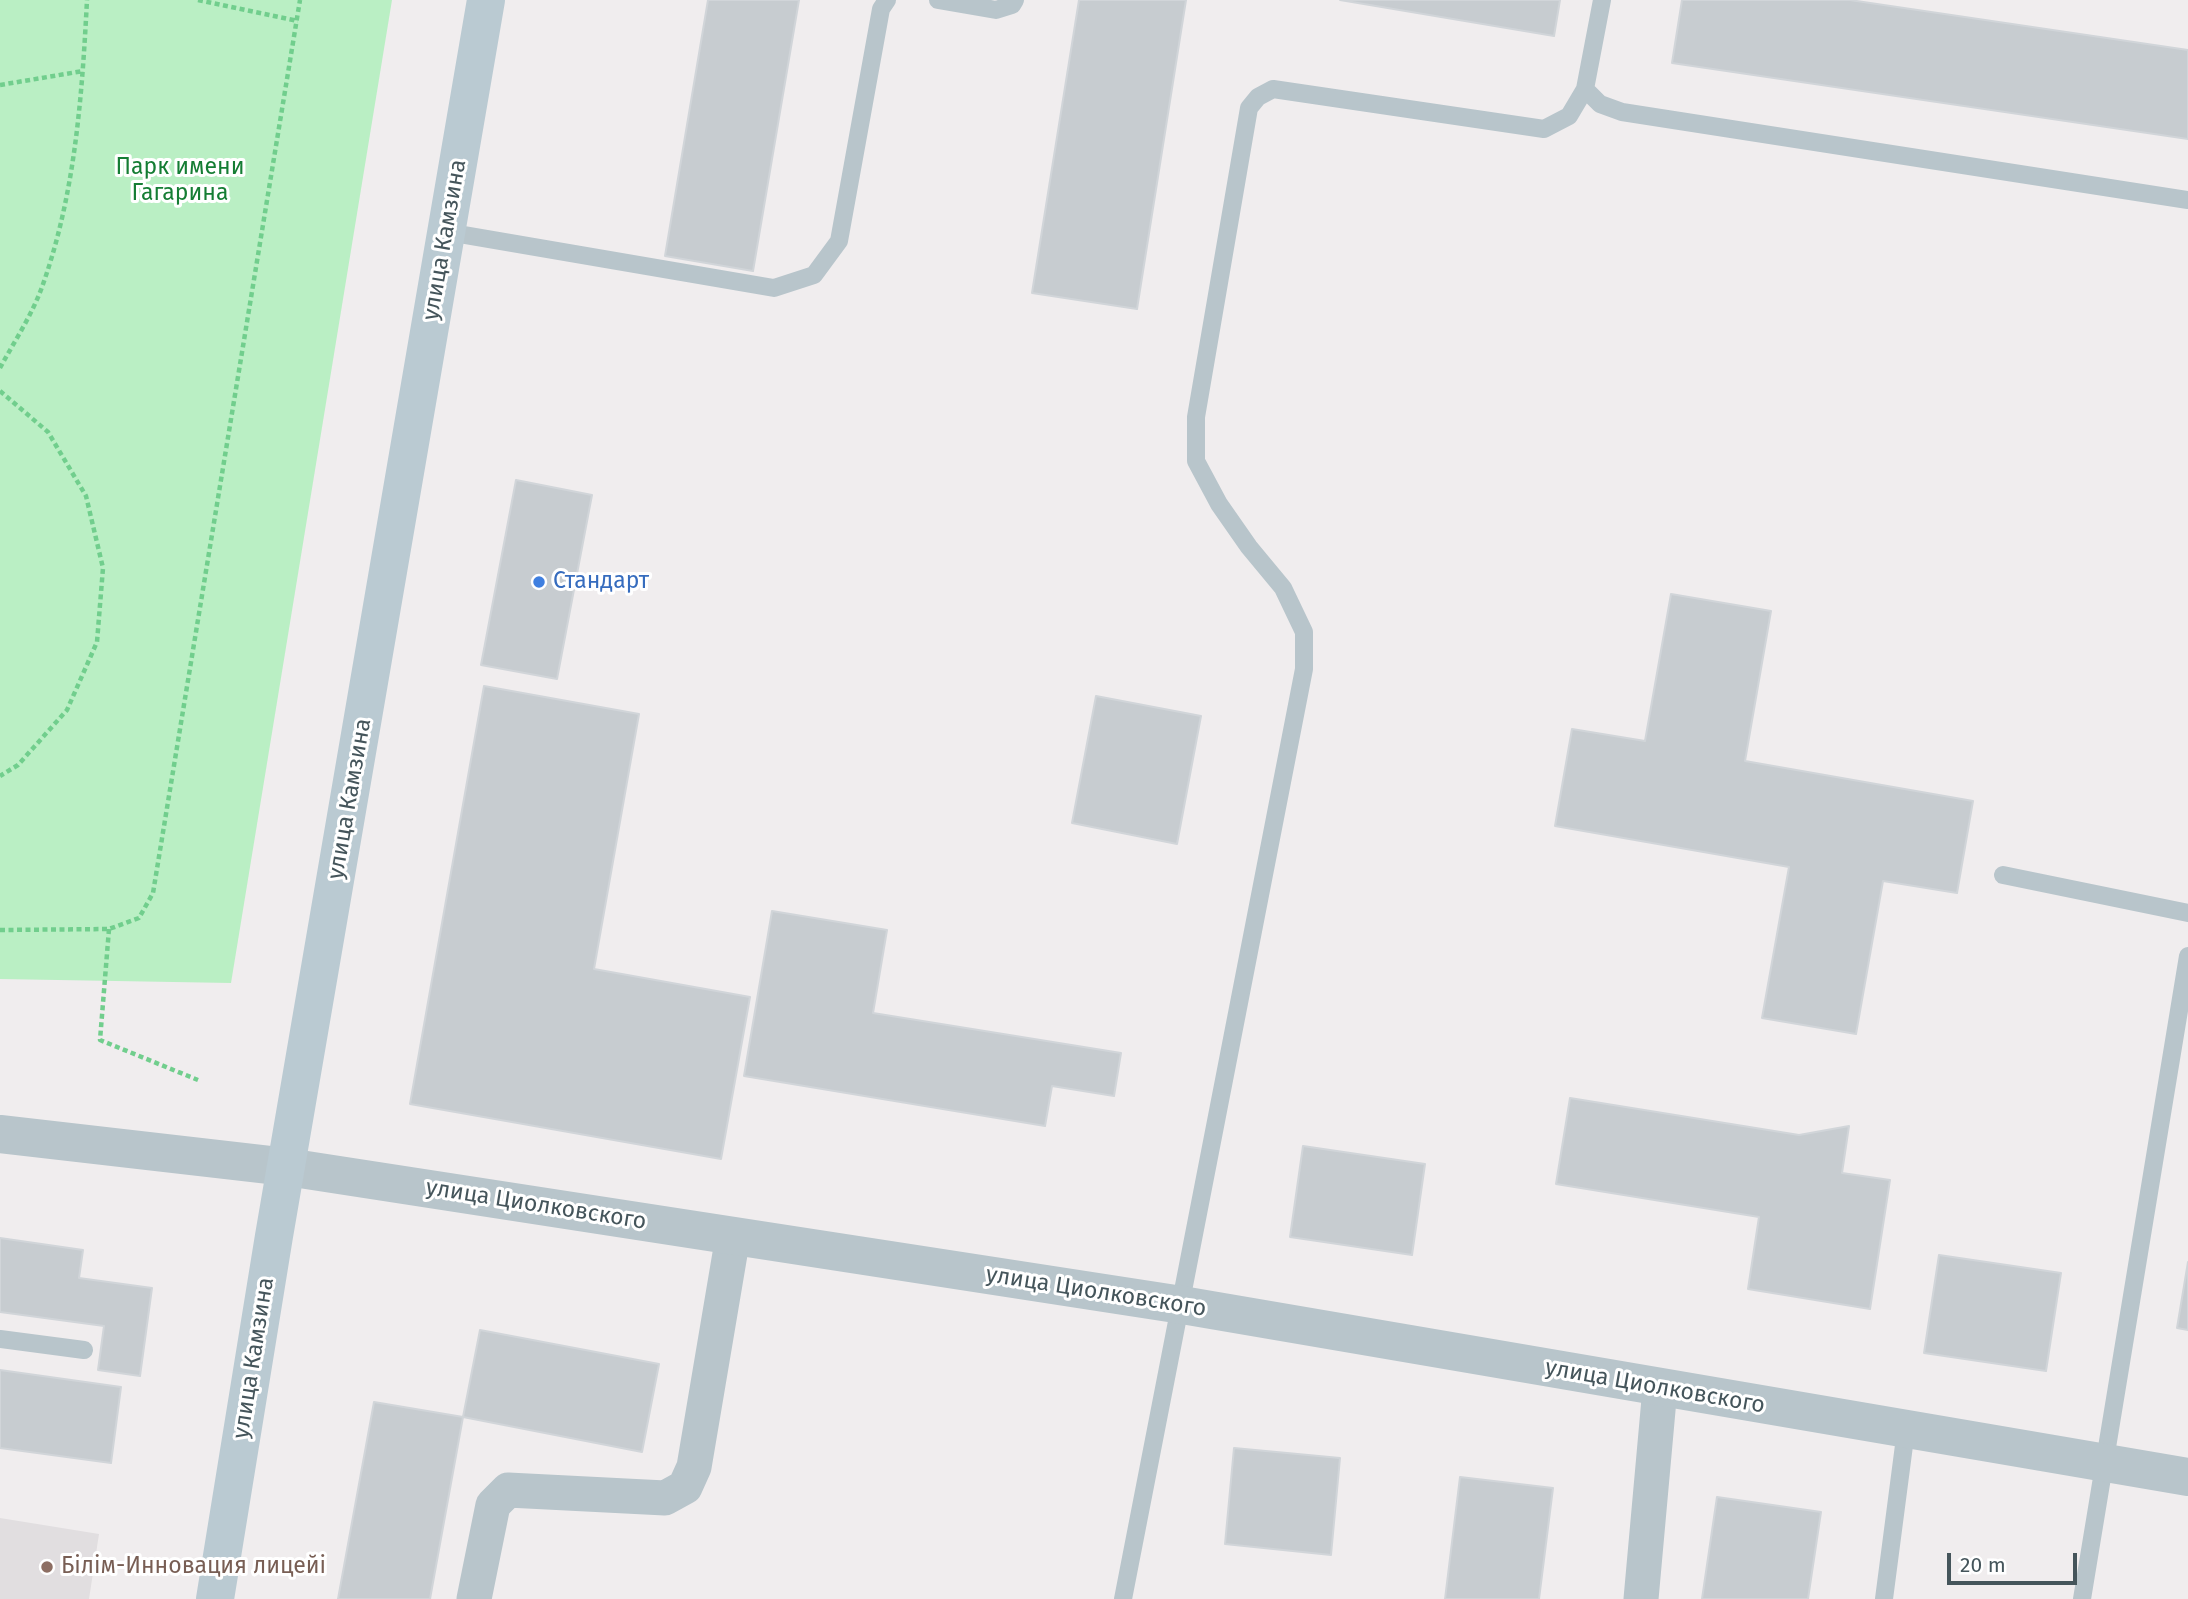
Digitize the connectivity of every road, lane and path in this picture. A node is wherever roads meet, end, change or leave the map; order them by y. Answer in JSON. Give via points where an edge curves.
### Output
{"nodes":[{"id":1,"x":87,"y":0,"type":"edge"},
{"id":2,"x":198,"y":0,"type":"edge"},
{"id":3,"x":300,"y":0,"type":"edge"},
{"id":4,"x":486,"y":0,"type":"edge"},
{"id":5,"x":887,"y":0,"type":"edge"},
{"id":6,"x":937,"y":0,"type":"edge"},
{"id":7,"x":1014,"y":0,"type":"edge"},
{"id":8,"x":1602,"y":0,"type":"edge"},
{"id":9,"x":298,"y":21,"type":"junction"},
{"id":10,"x":83,"y":71,"type":"junction"},
{"id":11,"x":0,"y":85,"type":"edge"},
{"id":12,"x":1585,"y":89,"type":"junction"},
{"id":13,"x":2188,"y":200,"type":"edge"},
{"id":14,"x":447,"y":232,"type":"junction"},
{"id":15,"x":0,"y":368,"type":"edge"},
{"id":16,"x":0,"y":391,"type":"edge"},
{"id":17,"x":0,"y":776,"type":"edge"},
{"id":18,"x":2003,"y":875,"type":"dead end"},
{"id":19,"x":2188,"y":913,"type":"edge"},
{"id":20,"x":109,"y":929,"type":"junction"},
{"id":21,"x":0,"y":930,"type":"edge"},
{"id":22,"x":2188,"y":956,"type":"edge"},
{"id":23,"x":198,"y":1080,"type":"dead end"},
{"id":24,"x":0,"y":1134,"type":"edge"},
{"id":25,"x":287,"y":1167,"type":"junction"},
{"id":26,"x":733,"y":1236,"type":"junction"},
{"id":27,"x":1182,"y":1304,"type":"junction"},
{"id":28,"x":0,"y":1339,"type":"edge"},
{"id":29,"x":84,"y":1350,"type":"dead end"},
{"id":30,"x":1660,"y":1388,"type":"junction"},
{"id":31,"x":1906,"y":1430,"type":"junction"},
{"id":32,"x":2104,"y":1465,"type":"junction"},
{"id":33,"x":2188,"y":1477,"type":"edge"},
{"id":34,"x":215,"y":1599,"type":"edge"},
{"id":35,"x":474,"y":1599,"type":"edge"},
{"id":36,"x":1123,"y":1599,"type":"edge"},
{"id":37,"x":1641,"y":1599,"type":"edge"},
{"id":38,"x":1884,"y":1599,"type":"edge"},
{"id":39,"x":2082,"y":1599,"type":"edge"}],
"edges":[{"from":1,"to":10,"type":"path"},
{"from":2,"to":9,"type":"path"},
{"from":3,"to":9,"type":"path"},
{"from":4,"to":14,"type":"main road","name":"улица Камзина"},
{"from":5,"to":14,"type":"lane","via":[[881,9],[839,241],[814,275],[774,288]]},
{"from":6,"to":7,"type":"lane","via":[[996,10]]},
{"from":8,"to":12,"type":"lane"},
{"from":9,"to":20,"type":"path","via":[[153,892],[139,918]]},
{"from":10,"to":11,"type":"path"},
{"from":10,"to":15,"type":"path","via":[[71,178],[41,288]]},
{"from":12,"to":13,"type":"lane","via":[[1600,104],[1622,112]]},
{"from":12,"to":27,"type":"lane","via":[[1569,116],[1544,129],[1273,89],[1249,108],[1196,417],[1196,461],[1219,504],[1283,588],[1304,632],[1304,669]]},
{"from":14,"to":25,"type":"main road","name":"улица Камзина"},
{"from":16,"to":17,"type":"path","via":[[48,432],[86,496],[103,568],[96,642],[67,710],[18,765]]},
{"from":18,"to":19,"type":"lane"},
{"from":20,"to":21,"type":"path"},
{"from":20,"to":23,"type":"path","via":[[100,1040]]},
{"from":22,"to":32,"type":"lane"},
{"from":24,"to":25,"type":"street","name":"улица Циолковского"},
{"from":25,"to":26,"type":"street","name":"улица Циолковского"},
{"from":25,"to":34,"type":"main road","name":"улица Камзина"},
{"from":26,"to":27,"type":"street","name":"улица Циолковского"},
{"from":26,"to":35,"type":"street","via":[[694,1467],[685,1488],[665,1498],[508,1490],[493,1505]]},
{"from":27,"to":30,"type":"street","name":"улица Циолковского"},
{"from":27,"to":36,"type":"lane"},
{"from":28,"to":29,"type":"lane"},
{"from":30,"to":31,"type":"street","name":"улица Циолковского"},
{"from":30,"to":37,"type":"street"},
{"from":31,"to":32,"type":"street","name":"улица Циолковского"},
{"from":31,"to":38,"type":"lane"},
{"from":32,"to":33,"type":"street","name":"улица Циолковского"},
{"from":32,"to":39,"type":"lane"}]}
